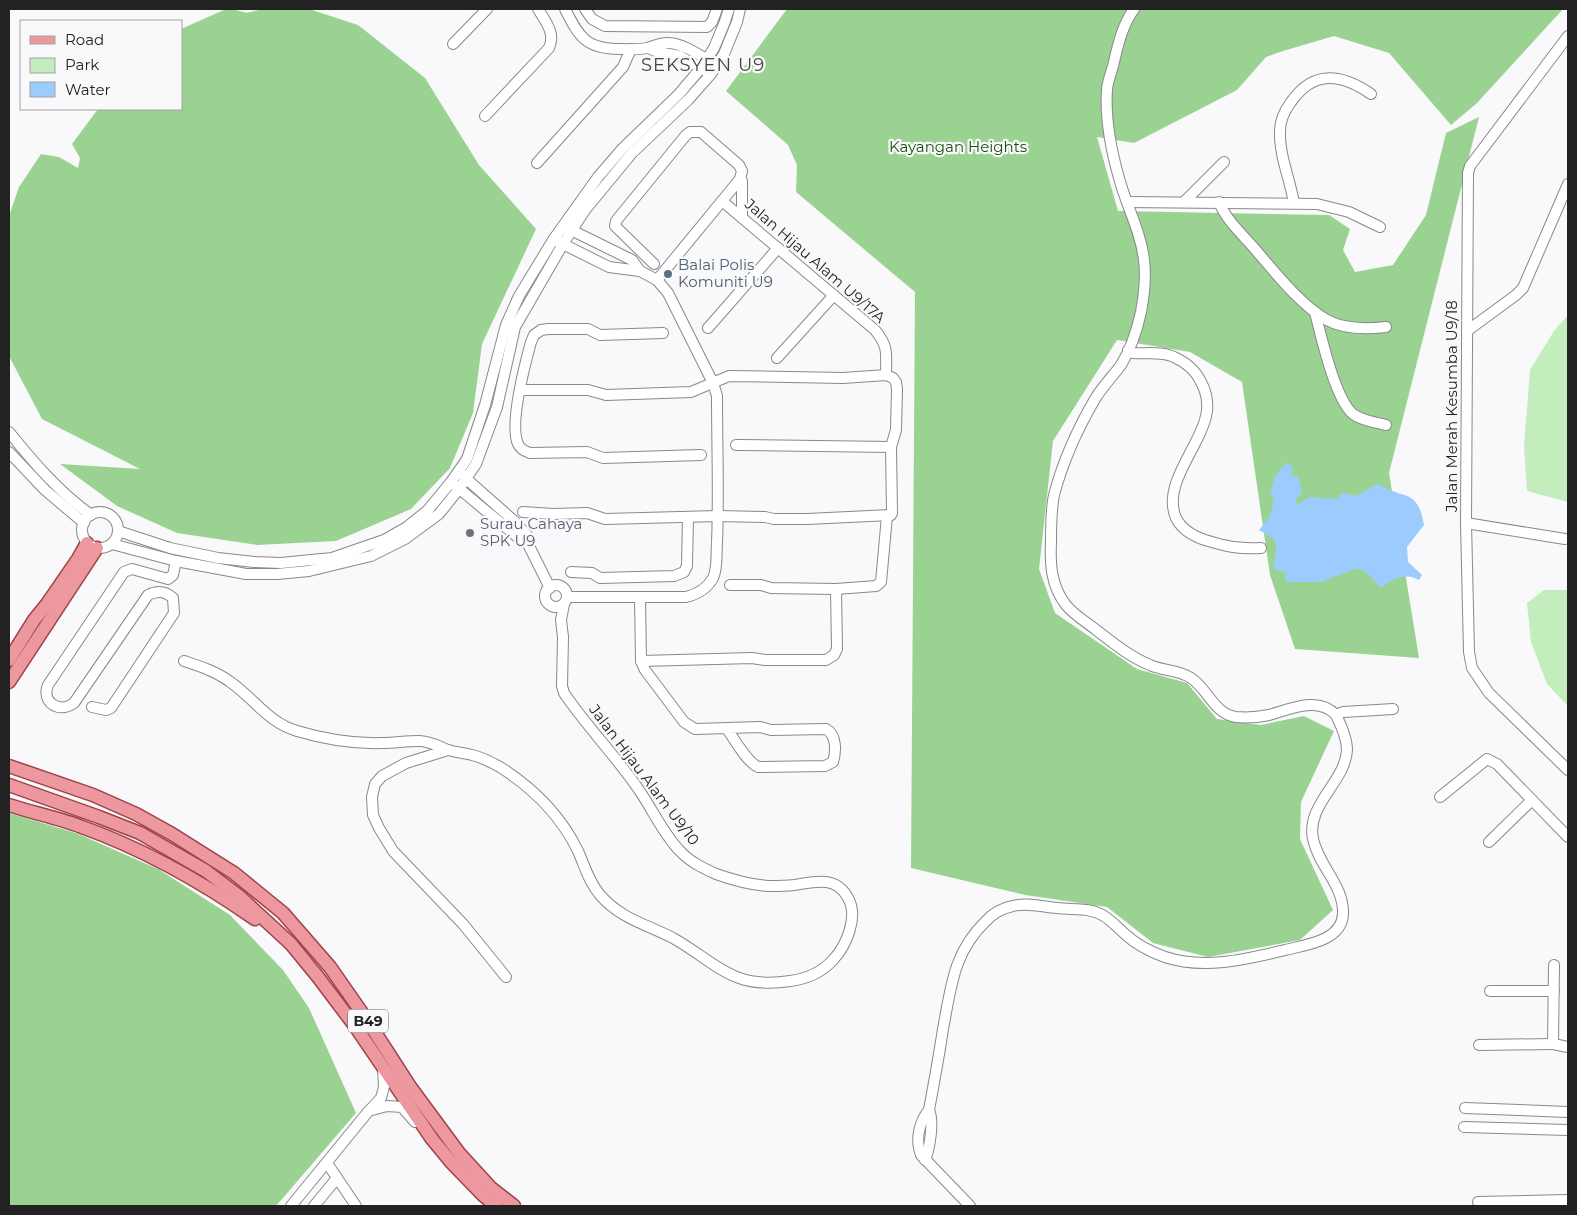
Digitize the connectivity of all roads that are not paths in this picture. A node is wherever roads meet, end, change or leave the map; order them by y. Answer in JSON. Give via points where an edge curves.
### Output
{"nodes":[{"id":1,"x":486,"y":9,"type":"edge"},
{"id":2,"x":538,"y":9,"type":"edge"},
{"id":3,"x":565,"y":9,"type":"edge"},
{"id":4,"x":585,"y":9,"type":"edge"},
{"id":5,"x":717,"y":9,"type":"edge"},
{"id":6,"x":729,"y":9,"type":"edge"},
{"id":7,"x":740,"y":9,"type":"edge"},
{"id":8,"x":1134,"y":9,"type":"edge"},
{"id":9,"x":1568,"y":36,"type":"edge"},
{"id":10,"x":453,"y":44,"type":"dead end"},
{"id":11,"x":714,"y":48,"type":"junction"},
{"id":12,"x":630,"y":49,"type":"junction"},
{"id":13,"x":690,"y":56,"type":"junction"},
{"id":14,"x":704,"y":64,"type":"junction"},
{"id":15,"x":714,"y":69,"type":"junction"},
{"id":16,"x":689,"y":82,"type":"junction"},
{"id":17,"x":1372,"y":94,"type":"dead end"},
{"id":18,"x":485,"y":116,"type":"dead end"},
{"id":19,"x":1224,"y":162,"type":"dead end"},
{"id":20,"x":537,"y":163,"type":"dead end"},
{"id":21,"x":740,"y":179,"type":"junction"},
{"id":22,"x":1568,"y":184,"type":"edge"},
{"id":23,"x":722,"y":201,"type":"junction"},
{"id":24,"x":1127,"y":202,"type":"junction"},
{"id":25,"x":1184,"y":202,"type":"junction"},
{"id":26,"x":1219,"y":202,"type":"junction"},
{"id":27,"x":1294,"y":203,"type":"junction"},
{"id":28,"x":742,"y":217,"type":"junction"},
{"id":29,"x":567,"y":228,"type":"junction"},
{"id":30,"x":1380,"y":228,"type":"dead end"},
{"id":31,"x":558,"y":242,"type":"junction"},
{"id":32,"x":778,"y":248,"type":"junction"},
{"id":33,"x":654,"y":264,"type":"dead end"},
{"id":34,"x":640,"y":271,"type":"junction"},
{"id":35,"x":657,"y":280,"type":"junction"},
{"id":36,"x":834,"y":296,"type":"junction"},
{"id":37,"x":1315,"y":312,"type":"junction"},
{"id":38,"x":1386,"y":327,"type":"dead end"},
{"id":39,"x":708,"y":328,"type":"dead end"},
{"id":40,"x":1467,"y":331,"type":"junction"},
{"id":41,"x":663,"y":334,"type":"dead end"},
{"id":42,"x":1128,"y":350,"type":"junction"},
{"id":43,"x":777,"y":358,"type":"dead end"},
{"id":44,"x":886,"y":376,"type":"junction"},
{"id":45,"x":713,"y":384,"type":"junction"},
{"id":46,"x":520,"y":390,"type":"junction"},
{"id":47,"x":1386,"y":425,"type":"dead end"},
{"id":48,"x":9,"y":432,"type":"edge"},
{"id":49,"x":736,"y":445,"type":"dead end"},
{"id":50,"x":891,"y":446,"type":"junction"},
{"id":51,"x":9,"y":452,"type":"edge"},
{"id":52,"x":701,"y":455,"type":"dead end"},
{"id":53,"x":462,"y":476,"type":"junction"},
{"id":54,"x":455,"y":486,"type":"junction"},
{"id":55,"x":524,"y":512,"type":"dead end"},
{"id":56,"x":92,"y":515,"type":"junction"},
{"id":57,"x":718,"y":516,"type":"junction"},
{"id":58,"x":889,"y":516,"type":"junction"},
{"id":59,"x":688,"y":517,"type":"junction"},
{"id":60,"x":84,"y":523,"type":"junction"},
{"id":61,"x":1466,"y":523,"type":"junction"},
{"id":62,"x":118,"y":531,"type":"junction"},
{"id":63,"x":1566,"y":539,"type":"dead end"},
{"id":64,"x":528,"y":542,"type":"junction"},
{"id":65,"x":112,"y":544,"type":"junction"},
{"id":66,"x":92,"y":545,"type":"junction"},
{"id":67,"x":1261,"y":548,"type":"dead end"},
{"id":68,"x":171,"y":560,"type":"junction"},
{"id":69,"x":571,"y":572,"type":"dead end"},
{"id":70,"x":730,"y":585,"type":"dead end"},
{"id":71,"x":550,"y":588,"type":"junction"},
{"id":72,"x":836,"y":589,"type":"junction"},
{"id":73,"x":640,"y":597,"type":"junction"},
{"id":74,"x":565,"y":600,"type":"junction"},
{"id":75,"x":48,"y":604,"type":"junction"},
{"id":76,"x":550,"y":605,"type":"junction"},
{"id":77,"x":561,"y":620,"type":"junction"},
{"id":78,"x":9,"y":660,"type":"edge"},
{"id":79,"x":184,"y":661,"type":"dead end"},
{"id":80,"x":641,"y":661,"type":"junction"},
{"id":81,"x":9,"y":670,"type":"edge"},
{"id":82,"x":9,"y":682,"type":"edge"},
{"id":83,"x":92,"y":707,"type":"dead end"},
{"id":84,"x":1393,"y":709,"type":"dead end"},
{"id":85,"x":1336,"y":715,"type":"junction"},
{"id":86,"x":727,"y":728,"type":"junction"},
{"id":87,"x":448,"y":750,"type":"junction"},
{"id":88,"x":9,"y":758,"type":"edge"},
{"id":89,"x":9,"y":766,"type":"edge"},
{"id":90,"x":1568,"y":770,"type":"edge"},
{"id":91,"x":36,"y":775,"type":"junction"},
{"id":92,"x":9,"y":786,"type":"edge"},
{"id":93,"x":9,"y":790,"type":"edge"},
{"id":94,"x":33,"y":794,"type":"junction"},
{"id":95,"x":1440,"y":797,"type":"dead end"},
{"id":96,"x":1532,"y":800,"type":"junction"},
{"id":97,"x":9,"y":805,"type":"edge"},
{"id":98,"x":1568,"y":837,"type":"edge"},
{"id":99,"x":1489,"y":842,"type":"dead end"},
{"id":100,"x":291,"y":944,"type":"junction"},
{"id":101,"x":1554,"y":964,"type":"dead end"},
{"id":102,"x":506,"y":977,"type":"dead end"},
{"id":103,"x":1490,"y":991,"type":"dead end"},
{"id":104,"x":1554,"y":991,"type":"junction"},
{"id":105,"x":1553,"y":1044,"type":"junction"},
{"id":106,"x":1479,"y":1045,"type":"dead end"},
{"id":107,"x":1568,"y":1047,"type":"edge"},
{"id":108,"x":383,"y":1067,"type":"junction"},
{"id":109,"x":1464,"y":1108,"type":"dead end"},
{"id":110,"x":1568,"y":1112,"type":"edge"},
{"id":111,"x":367,"y":1113,"type":"junction"},
{"id":112,"x":1464,"y":1127,"type":"dead end"},
{"id":113,"x":1568,"y":1130,"type":"edge"},
{"id":114,"x":432,"y":1139,"type":"junction"},
{"id":115,"x":327,"y":1163,"type":"junction"},
{"id":116,"x":337,"y":1178,"type":"junction"},
{"id":117,"x":1568,"y":1200,"type":"edge"},
{"id":118,"x":1478,"y":1202,"type":"dead end"},
{"id":119,"x":291,"y":1206,"type":"edge"},
{"id":120,"x":314,"y":1206,"type":"edge"},
{"id":121,"x":356,"y":1206,"type":"edge"},
{"id":122,"x":496,"y":1206,"type":"edge"},
{"id":123,"x":514,"y":1206,"type":"edge"},
{"id":124,"x":970,"y":1206,"type":"edge"}],
"edges":[{"from":1,"to":10,"type":"street"},
{"from":2,"to":18,"type":"street","via":[[550,28],[552,42]]},
{"from":3,"to":12,"type":"street","via":[[583,38],[595,46]]},
{"from":4,"to":5,"type":"street","via":[[592,19],[605,26],[707,26]]},
{"from":6,"to":11,"type":"street"},
{"from":7,"to":15,"type":"street","via":[[738,22]]},
{"from":8,"to":24,"type":"street","via":[[1120,38],[1108,87],[1107,110],[1113,152]]},
{"from":9,"to":40,"type":"street","name":"Jalan Merah Kesumba U9/18","via":[[1470,166]]},
{"from":11,"to":13,"type":"street"},
{"from":11,"to":14,"type":"street"},
{"from":12,"to":13,"type":"street","via":[[670,43],[685,47]]},
{"from":12,"to":20,"type":"street","via":[[624,67]]},
{"from":13,"to":14,"type":"street"},
{"from":13,"to":16,"type":"street"},
{"from":14,"to":15,"type":"street"},
{"from":14,"to":16,"type":"street"},
{"from":15,"to":29,"type":"street","via":[[688,100],[632,153]]},
{"from":16,"to":29,"type":"street","via":[[622,148],[598,177]]},
{"from":17,"to":27,"type":"street","via":[[1354,83],[1328,78],[1313,82],[1296,95],[1282,119],[1280,130]]},
{"from":19,"to":25,"type":"street"},
{"from":21,"to":23,"type":"street"},
{"from":21,"to":28,"type":"street"},
{"from":21,"to":33,"type":"street","via":[[739,165],[701,132],[686,135],[615,224]]},
{"from":22,"to":40,"type":"street","via":[[1523,288]]},
{"from":23,"to":28,"type":"street","name":"Jalan Hijau Alam U9/17A"},
{"from":23,"to":35,"type":"street"},
{"from":24,"to":25,"type":"street"},
{"from":24,"to":42,"type":"street","via":[[1144,260],[1142,309]]},
{"from":25,"to":26,"type":"street"},
{"from":26,"to":27,"type":"street"},
{"from":26,"to":37,"type":"street","via":[[1230,220],[1286,285]]},
{"from":27,"to":30,"type":"street","via":[[1334,207]]},
{"from":28,"to":32,"type":"street","name":"Jalan Hijau Alam U9/17A"},
{"from":29,"to":31,"type":"street"},
{"from":29,"to":34,"type":"street","via":[[632,260]]},
{"from":31,"to":34,"type":"street","via":[[609,267]]},
{"from":31,"to":53,"type":"street","via":[[520,296],[506,325]]},
{"from":32,"to":36,"type":"street","name":"Jalan Hijau Alam U9/17A"},
{"from":32,"to":39,"type":"street"},
{"from":34,"to":35,"type":"street"},
{"from":35,"to":45,"type":"street","via":[[668,294]]},
{"from":36,"to":43,"type":"street"},
{"from":36,"to":44,"type":"street","name":"Jalan Hijau Alam U9/17A","via":[[884,340]]},
{"from":37,"to":38,"type":"street","via":[[1342,324],[1366,329]]},
{"from":37,"to":47,"type":"street","via":[[1328,362],[1347,407],[1362,419]]},
{"from":40,"to":61,"type":"street","name":"Jalan Merah Kesumba U9/18"},
{"from":41,"to":46,"type":"street","via":[[600,335],[588,329],[541,330],[530,342]]},
{"from":42,"to":67,"type":"street","via":[[1174,356],[1200,379],[1207,399],[1200,434],[1178,478],[1172,501],[1179,524],[1196,537],[1240,549]]},
{"from":42,"to":85,"type":"street","via":[[1096,397],[1070,448],[1054,496],[1050,563],[1060,596],[1080,618],[1131,655],[1156,668],[1188,676],[1198,683],[1220,711],[1227,715],[1258,716],[1313,705],[1324,707]]},
{"from":44,"to":45,"type":"street","via":[[729,376]]},
{"from":44,"to":50,"type":"street","via":[[893,378],[898,389],[896,430]]},
{"from":45,"to":46,"type":"street","via":[[682,393],[606,395],[588,390]]},
{"from":45,"to":57,"type":"street","via":[[717,396]]},
{"from":46,"to":52,"type":"street","via":[[516,437],[518,446],[524,451],[587,452],[603,458]]},
{"from":48,"to":56,"type":"street","via":[[59,489]]},
{"from":49,"to":50,"type":"street"},
{"from":50,"to":58,"type":"street","via":[[892,513]]},
{"from":51,"to":60,"type":"street","via":[[45,490]]},
{"from":53,"to":54,"type":"street"},
{"from":53,"to":64,"type":"street","via":[[523,530],[528,535]]},
{"from":54,"to":62,"type":"street","via":[[407,527],[384,540],[332,558],[281,563],[218,558],[170,548]]},
{"from":54,"to":64,"type":"street","via":[[521,540]]},
{"from":54,"to":68,"type":"street","via":[[439,514],[405,539],[371,556],[310,571],[277,574],[246,574]]},
{"from":55,"to":59,"type":"street","via":[[587,513],[605,519]]},
{"from":56,"to":60,"type":"street"},
{"from":56,"to":62,"type":"street","via":[[101,512],[110,515]]},
{"from":57,"to":58,"type":"street","via":[[782,519]]},
{"from":57,"to":59,"type":"street"},
{"from":57,"to":73,"type":"street","via":[[716,566],[714,576],[705,588],[686,597]]},
{"from":58,"to":72,"type":"street","via":[[882,582],[876,586]]},
{"from":59,"to":69,"type":"street","via":[[687,566],[684,572],[674,576],[600,578]]},
{"from":60,"to":66,"type":"street","via":[[82,531]]},
{"from":61,"to":63,"type":"street"},
{"from":61,"to":90,"type":"street","name":"Jalan Merah Kesumba U9/18","via":[[1468,652],[1472,668],[1489,693]]},
{"from":62,"to":65,"type":"street"},
{"from":64,"to":71,"type":"street"},
{"from":65,"to":66,"type":"street","via":[[105,548]]},
{"from":65,"to":68,"type":"street"},
{"from":66,"to":75,"type":"main road","via":[[78,559]]},
{"from":66,"to":82,"type":"main road"},
{"from":68,"to":83,"type":"street","via":[[172,577],[168,579],[132,569],[124,572],[48,685],[46,691],[53,706],[61,708],[74,703],[148,595],[155,591],[168,594],[173,598],[174,614],[111,708]]},
{"from":70,"to":72,"type":"street"},
{"from":71,"to":74,"type":"street","via":[[562,587],[566,593]]},
{"from":71,"to":76,"type":"street","via":[[546,595]]},
{"from":72,"to":80,"type":"street","via":[[837,649],[826,660]]},
{"from":73,"to":74,"type":"street","via":[[570,596]]},
{"from":73,"to":80,"type":"street"},
{"from":74,"to":76,"type":"street","via":[[557,607]]},
{"from":74,"to":77,"type":"street","name":"Jalan Hijau Alam U9/10"},
{"from":75,"to":78,"type":"main road"},
{"from":75,"to":81,"type":"main road"},
{"from":76,"to":77,"type":"street","via":[[557,610]]},
{"from":77,"to":87,"type":"street","name":"Jalan Hijau Alam U9/10","via":[[564,693],[639,789],[678,849],[690,861],[738,882],[766,886],[816,880],[841,888],[849,898],[851,923],[842,948],[834,959],[809,977],[778,983],[743,980],[727,974],[677,940],[612,906],[588,877],[558,818],[532,791],[498,766],[476,756]]},
{"from":79,"to":87,"type":"street","name":"Jalan Hijau Alam U9/10","via":[[230,681],[271,718],[289,728],[329,739],[378,744],[420,741]]},
{"from":80,"to":86,"type":"street","via":[[684,722],[695,728]]},
{"from":84,"to":85,"type":"street"},
{"from":85,"to":124,"type":"street","via":[[1346,741],[1344,765],[1320,804],[1312,836],[1316,852],[1337,885],[1343,915],[1340,925],[1325,938],[1247,960],[1196,962],[1164,957],[1136,943],[1105,916],[1094,911],[1027,904],[999,910],[968,941],[954,972],[929,1110],[932,1121],[925,1160]]},
{"from":86,"to":86,"type":"street","via":[[826,730],[833,736],[833,762],[826,766],[758,767]]},
{"from":87,"to":102,"type":"street","name":"Jalan Hijau Alam U9/10","via":[[406,763],[382,776],[375,784],[373,815],[393,851],[463,924]]},
{"from":88,"to":91,"type":"main road"},
{"from":89,"to":91,"type":"main road","number":"B49"},
{"from":91,"to":123,"type":"main road","number":"B49","via":[[93,795],[172,834],[234,873],[283,913],[330,967],[459,1153],[491,1188]]},
{"from":92,"to":94,"type":"main road","number":"B49"},
{"from":93,"to":94,"type":"main road","number":"B49"},
{"from":94,"to":100,"type":"main road","number":"B49","via":[[140,833],[206,871],[239,896]]},
{"from":95,"to":96,"type":"street","via":[[1487,759],[1497,764]]},
{"from":96,"to":98,"type":"street"},
{"from":96,"to":99,"type":"street"},
{"from":97,"to":100,"type":"main road","via":[[81,826],[129,846],[230,902]]},
{"from":100,"to":108,"type":"main road","number":"B49"},
{"from":101,"to":104,"type":"street"},
{"from":103,"to":104,"type":"street"},
{"from":104,"to":105,"type":"street"},
{"from":105,"to":106,"type":"street"},
{"from":105,"to":107,"type":"street"},
{"from":108,"to":111,"type":"street","via":[[384,1093]]},
{"from":108,"to":114,"type":"main road","number":"B49"},
{"from":109,"to":110,"type":"street"},
{"from":111,"to":114,"type":"street","via":[[387,1106],[402,1107]]},
{"from":111,"to":115,"type":"street"},
{"from":112,"to":113,"type":"street"},
{"from":114,"to":122,"type":"main road","number":"B49"},
{"from":115,"to":116,"type":"street"},
{"from":115,"to":119,"type":"street"},
{"from":116,"to":120,"type":"street"},
{"from":116,"to":121,"type":"street"},
{"from":117,"to":118,"type":"street"}]}
